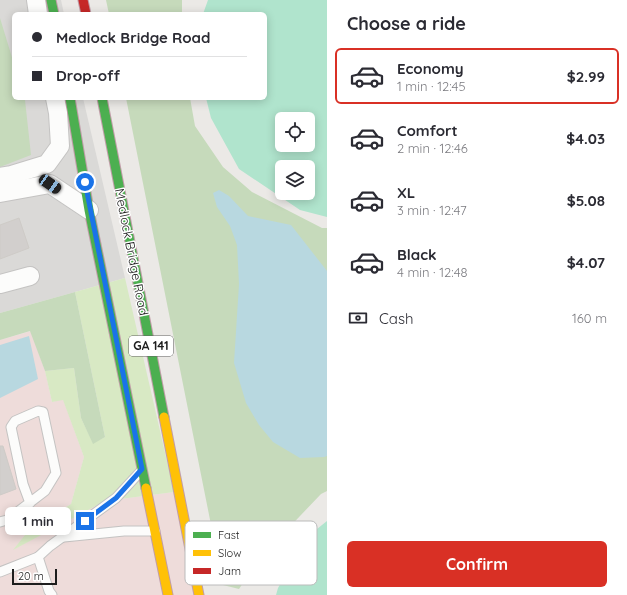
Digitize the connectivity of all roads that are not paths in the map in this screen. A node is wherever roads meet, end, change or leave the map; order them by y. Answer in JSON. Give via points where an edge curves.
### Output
{"nodes":[{"id":1,"x":36,"y":0,"type":"edge"},
{"id":2,"x":51,"y":0,"type":"edge"},
{"id":3,"x":83,"y":0,"type":"edge"},
{"id":4,"x":38,"y":12,"type":"edge"},
{"id":5,"x":54,"y":12,"type":"edge"},
{"id":6,"x":86,"y":12,"type":"edge"},
{"id":7,"x":55,"y":100,"type":"edge"},
{"id":8,"x":70,"y":100,"type":"edge"},
{"id":9,"x":102,"y":100,"type":"edge"},
{"id":10,"x":0,"y":177,"type":"edge"},
{"id":11,"x":0,"y":193,"type":"edge"},
{"id":12,"x":89,"y":210,"type":"junction"},
{"id":13,"x":30,"y":276,"type":"dead end"},
{"id":14,"x":0,"y":284,"type":"edge"},
{"id":15,"x":142,"y":469,"type":"junction"},
{"id":16,"x":30,"y":503,"type":"junction"},
{"id":17,"x":0,"y":522,"type":"edge"},
{"id":18,"x":185,"y":523,"type":"edge"},
{"id":19,"x":155,"y":531,"type":"junction"},
{"id":20,"x":64,"y":537,"type":"junction"},
{"id":21,"x":38,"y":557,"type":"junction"},
{"id":22,"x":0,"y":572,"type":"edge"},
{"id":23,"x":197,"y":585,"type":"edge"},
{"id":24,"x":52,"y":595,"type":"edge"},
{"id":25,"x":168,"y":595,"type":"edge"},
{"id":26,"x":199,"y":595,"type":"edge"}],
"edges":[{"from":1,"to":4,"type":"street"},
{"from":2,"to":5,"type":"highway"},
{"from":3,"to":6,"type":"highway"},
{"from":7,"to":10,"type":"street","via":[[60,146],[53,157],[47,164]]},
{"from":8,"to":12,"type":"highway","number":"GA 141"},
{"from":9,"to":18,"type":"highway","name":"Medlock Bridge Road","number":"GA 141"},
{"from":11,"to":12,"type":"street","via":[[50,184]]},
{"from":12,"to":15,"type":"highway","number":"GA 141"},
{"from":13,"to":14,"type":"street"},
{"from":15,"to":19,"type":"highway","number":"GA 141"},
{"from":15,"to":20,"type":"lane","via":[[116,498]]},
{"from":16,"to":16,"type":"lane","via":[[45,492],[56,473],[43,412],[38,411],[15,421],[11,428]]},
{"from":16,"to":17,"type":"lane","via":[[7,520]]},
{"from":19,"to":20,"type":"lane","via":[[124,531]]},
{"from":19,"to":25,"type":"highway","number":"GA 141"},
{"from":20,"to":21,"type":"lane"},
{"from":21,"to":22,"type":"lane"},
{"from":21,"to":24,"type":"lane"},
{"from":23,"to":26,"type":"highway","name":"Medlock Bridge Road","number":"GA 141"}]}
